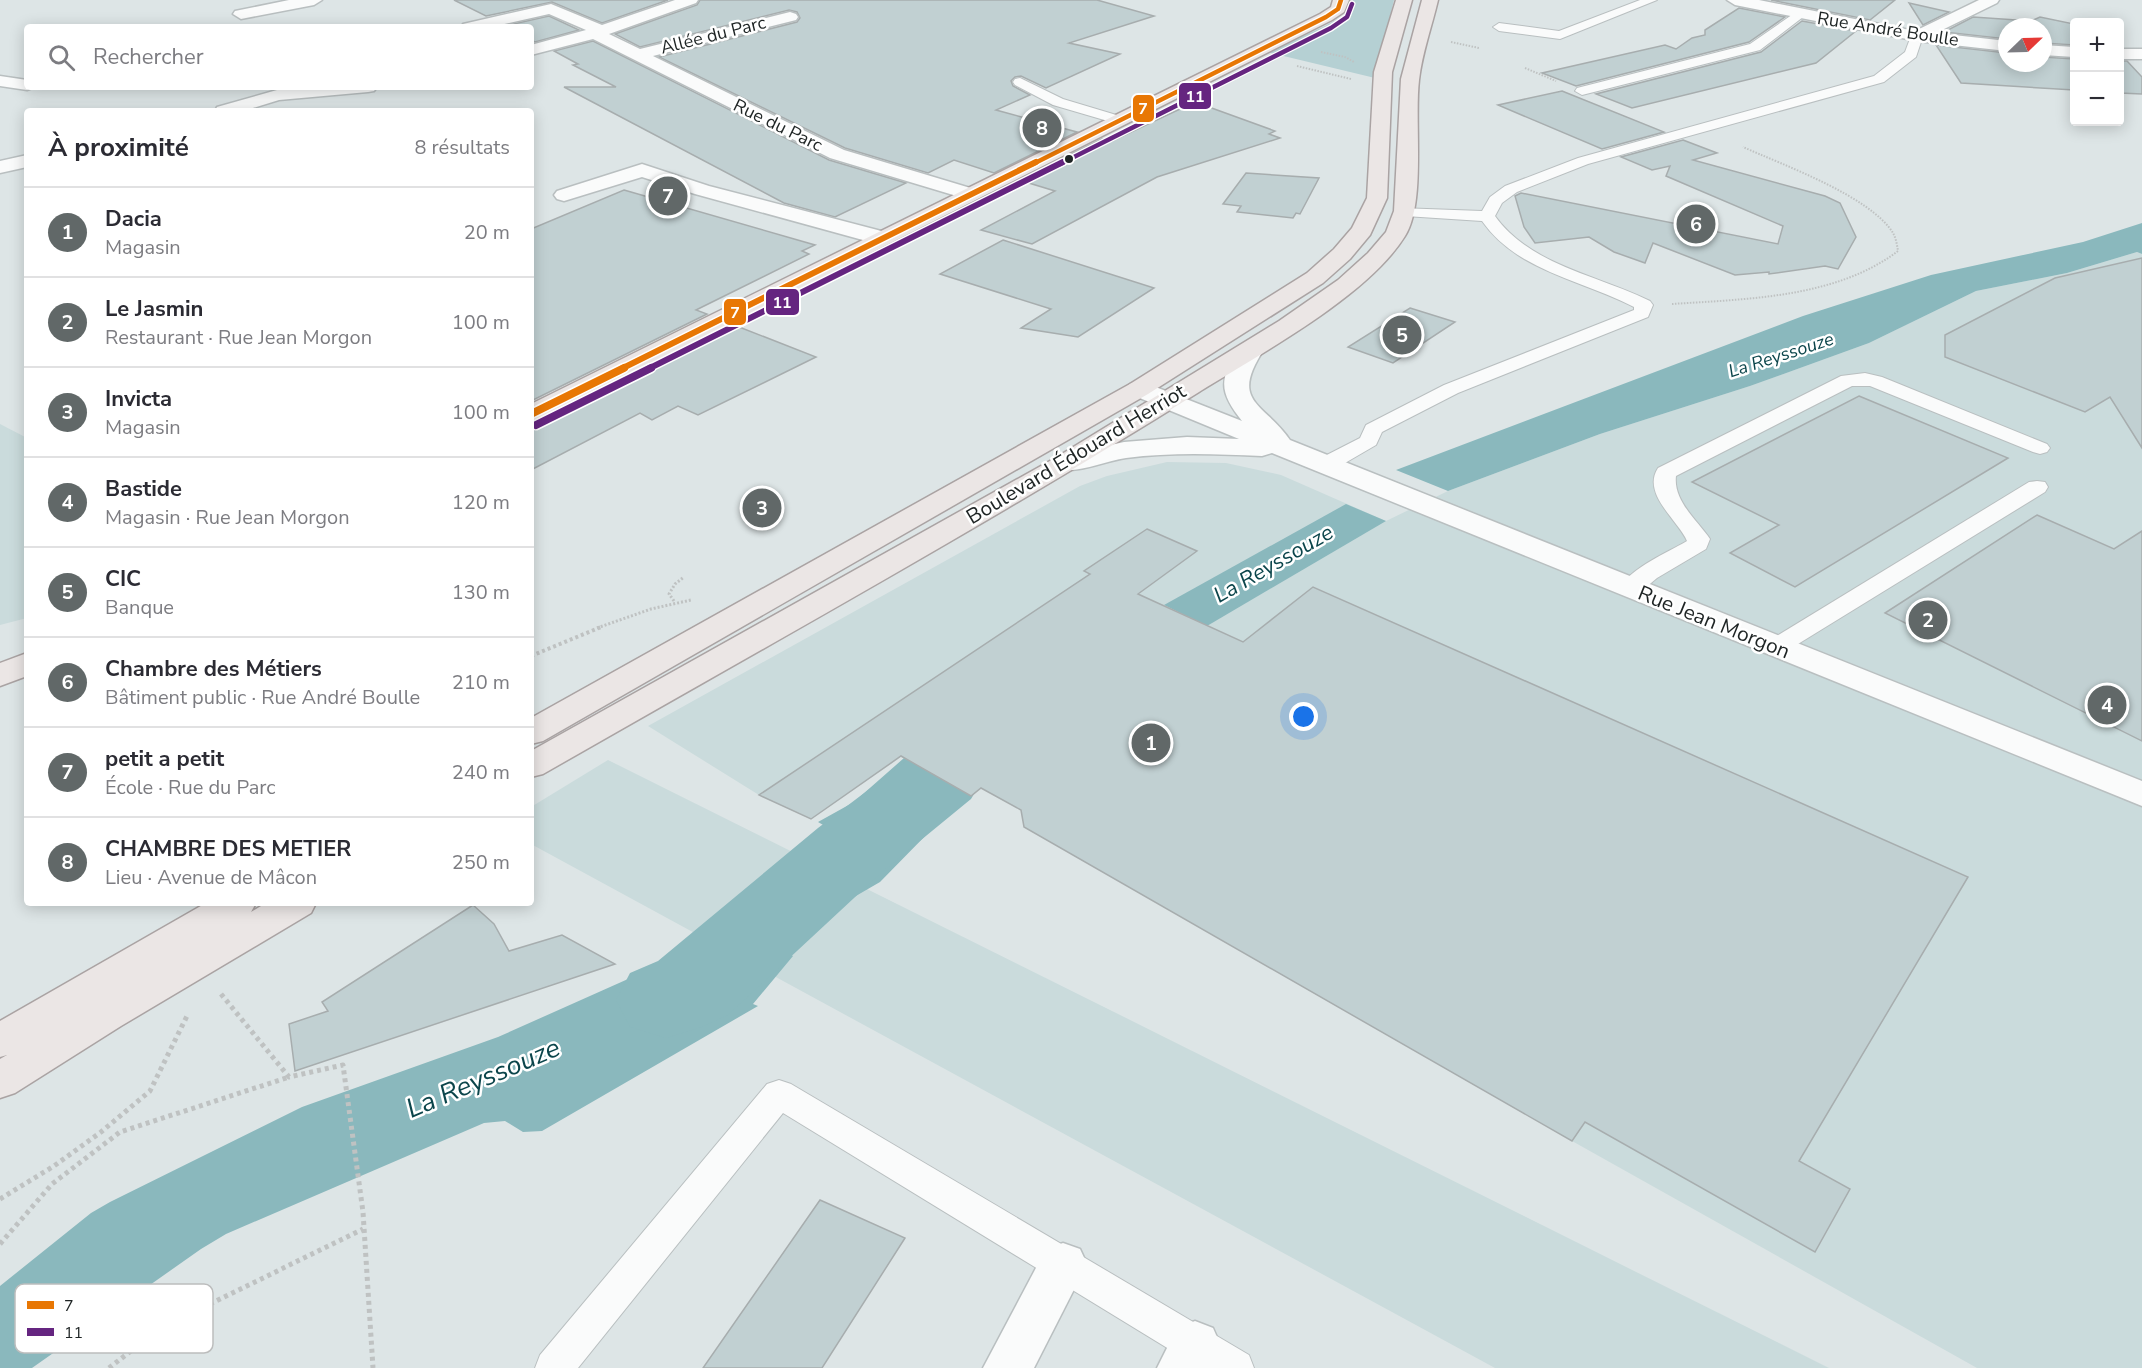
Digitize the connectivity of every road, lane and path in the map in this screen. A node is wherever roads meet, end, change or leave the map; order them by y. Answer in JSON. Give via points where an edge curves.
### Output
{"nodes":[{"id":1,"x":314,"y":0,"type":"edge"},
{"id":2,"x":690,"y":0,"type":"edge"},
{"id":3,"x":1341,"y":0,"type":"edge"},
{"id":4,"x":1404,"y":0,"type":"edge"},
{"id":5,"x":1430,"y":0,"type":"edge"},
{"id":6,"x":1651,"y":0,"type":"edge"},
{"id":7,"x":1735,"y":0,"type":"edge"},
{"id":8,"x":1991,"y":0,"type":"edge"},
{"id":9,"x":241,"y":14,"type":"edge"},
{"id":10,"x":1799,"y":14,"type":"junction"},
{"id":11,"x":790,"y":17,"type":"dead end"},
{"id":12,"x":483,"y":24,"type":"edge"},
{"id":13,"x":1498,"y":27,"type":"dead end"},
{"id":14,"x":598,"y":32,"type":"junction"},
{"id":15,"x":1421,"y":36,"type":"junction"},
{"id":16,"x":1917,"y":36,"type":"junction"},
{"id":17,"x":1998,"y":45,"type":"edge"},
{"id":18,"x":534,"y":49,"type":"edge"},
{"id":19,"x":1313,"y":51,"type":"dead end"},
{"id":20,"x":2052,"y":51,"type":"edge"},
{"id":21,"x":1486,"y":52,"type":"dead end"},
{"id":22,"x":2070,"y":52,"type":"edge"},
{"id":23,"x":2124,"y":54,"type":"edge"},
{"id":24,"x":2142,"y":54,"type":"edge"},
{"id":25,"x":638,"y":55,"type":"junction"},
{"id":26,"x":1292,"y":65,"type":"dead end"},
{"id":27,"x":1383,"y":72,"type":"junction"},
{"id":28,"x":0,"y":81,"type":"edge"},
{"id":29,"x":1356,"y":81,"type":"dead end"},
{"id":30,"x":1020,"y":82,"type":"dead end"},
{"id":31,"x":24,"y":85,"type":"edge"},
{"id":32,"x":298,"y":90,"type":"edge"},
{"id":33,"x":275,"y":91,"type":"edge"},
{"id":34,"x":1582,"y":91,"type":"dead end"},
{"id":35,"x":232,"y":108,"type":"edge"},
{"id":36,"x":304,"y":108,"type":"edge"},
{"id":37,"x":1118,"y":120,"type":"junction"},
{"id":38,"x":1705,"y":128,"type":"junction"},
{"id":39,"x":24,"y":161,"type":"edge"},
{"id":40,"x":0,"y":167,"type":"edge"},
{"id":41,"x":970,"y":194,"type":"junction"},
{"id":42,"x":564,"y":195,"type":"dead end"},
{"id":43,"x":1405,"y":211,"type":"junction"},
{"id":44,"x":1487,"y":216,"type":"junction"},
{"id":45,"x":881,"y":238,"type":"junction"},
{"id":46,"x":1644,"y":305,"type":"junction"},
{"id":47,"x":1253,"y":348,"type":"junction"},
{"id":48,"x":1139,"y":389,"type":"junction"},
{"id":49,"x":1168,"y":400,"type":"junction"},
{"id":50,"x":534,"y":412,"type":"edge"},
{"id":51,"x":2040,"y":448,"type":"dead end"},
{"id":52,"x":1286,"y":449,"type":"junction"},
{"id":53,"x":1067,"y":463,"type":"junction"},
{"id":54,"x":1325,"y":465,"type":"junction"},
{"id":55,"x":2037,"y":487,"type":"dead end"},
{"id":56,"x":684,"y":577,"type":"dead end"},
{"id":57,"x":1631,"y":588,"type":"junction"},
{"id":58,"x":1776,"y":647,"type":"junction"},
{"id":59,"x":534,"y":655,"type":"edge"},
{"id":60,"x":24,"y":664,"type":"edge"},
{"id":61,"x":0,"y":676,"type":"edge"},
{"id":62,"x":534,"y":731,"type":"edge"},
{"id":63,"x":534,"y":764,"type":"edge"},
{"id":64,"x":2142,"y":794,"type":"edge"},
{"id":65,"x":232,"y":906,"type":"edge"},
{"id":66,"x":293,"y":906,"type":"edge"},
{"id":67,"x":204,"y":968,"type":"junction"},
{"id":68,"x":0,"y":1041,"type":"edge"},
{"id":69,"x":289,"y":1077,"type":"junction"},
{"id":70,"x":0,"y":1081,"type":"edge"},
{"id":71,"x":0,"y":1199,"type":"edge"},
{"id":72,"x":363,"y":1229,"type":"junction"},
{"id":73,"x":0,"y":1244,"type":"edge"},
{"id":74,"x":1063,"y":1264,"type":"junction"},
{"id":75,"x":213,"y":1303,"type":"edge"},
{"id":76,"x":128,"y":1353,"type":"edge"},
{"id":77,"x":1188,"y":1356,"type":"edge"},
{"id":78,"x":109,"y":1368,"type":"edge"},
{"id":79,"x":373,"y":1368,"type":"edge"},
{"id":80,"x":554,"y":1368,"type":"edge"},
{"id":81,"x":1008,"y":1368,"type":"edge"},
{"id":82,"x":1235,"y":1368,"type":"edge"}],
"edges":[{"from":1,"to":9,"type":"street"},
{"from":2,"to":14,"type":"street"},
{"from":3,"to":37,"type":"main road","via":[[1338,9],[1326,16]]},
{"from":4,"to":27,"type":"main road","name":"Boulevard Édouard Herriot"},
{"from":5,"to":15,"type":"main road","name":"Boulevard Édouard Herriot"},
{"from":6,"to":13,"type":"lane","via":[[1560,35]]},
{"from":7,"to":10,"type":"street","name":"Rue André Boulle"},
{"from":8,"to":16,"type":"street"},
{"from":10,"to":16,"type":"street","name":"Rue André Boulle"},
{"from":10,"to":34,"type":"lane","via":[[1755,47]]},
{"from":11,"to":25,"type":"street","name":"Allée du Parc"},
{"from":12,"to":14,"type":"street","name":"Rue du Parc","via":[[551,9]]},
{"from":14,"to":18,"type":"street"},
{"from":14,"to":25,"type":"street","name":"Rue du Parc"},
{"from":15,"to":21,"type":"path"},
{"from":15,"to":43,"type":"main road","name":"Boulevard Édouard Herriot","via":[[1410,79]]},
{"from":16,"to":17,"type":"street","name":"Rue André Boulle"},
{"from":16,"to":38,"type":"lane","via":[[1911,54],[1879,79]]},
{"from":19,"to":27,"type":"path","via":[[1345,57]]},
{"from":20,"to":22,"type":"street"},
{"from":23,"to":24,"type":"street"},
{"from":25,"to":41,"type":"street","name":"Rue du Parc","via":[[837,154]]},
{"from":26,"to":29,"type":"path"},
{"from":27,"to":48,"type":"main road","name":"Boulevard Édouard Herriot","via":[[1377,198],[1362,230],[1315,278]]},
{"from":28,"to":31,"type":"street"},
{"from":30,"to":37,"type":"lane","via":[[1058,102]]},
{"from":32,"to":33,"type":"street"},
{"from":33,"to":35,"type":"street"},
{"from":33,"to":36,"type":"street"},
{"from":37,"to":41,"type":"main road"},
{"from":38,"to":44,"type":"lane","via":[[1583,161],[1511,189],[1496,200]]},
{"from":38,"to":46,"type":"path","via":[[1864,206],[1890,228],[1898,251],[1890,260],[1864,272],[1777,295]]},
{"from":39,"to":40,"type":"street"},
{"from":41,"to":45,"type":"main road"},
{"from":42,"to":45,"type":"street","via":[[642,170]]},
{"from":43,"to":44,"type":"lane"},
{"from":43,"to":47,"type":"main road","name":"Boulevard Édouard Herriot","via":[[1396,234],[1376,258],[1346,285]]},
{"from":44,"to":46,"type":"lane","via":[[1522,251]]},
{"from":45,"to":50,"type":"main road"},
{"from":46,"to":54,"type":"lane","via":[[1642,313],[1451,389],[1383,423],[1373,429],[1368,441]]},
{"from":47,"to":49,"type":"main road","name":"Boulevard Édouard Herriot"},
{"from":47,"to":52,"type":"street","name":"Rue Jean Morgon","via":[[1238,373],[1237,395],[1261,426]]},
{"from":48,"to":49,"type":"street","name":"Rue Jean Morgon"},
{"from":48,"to":62,"type":"main road","name":"Boulevard Édouard Herriot"},
{"from":49,"to":52,"type":"street","name":"Rue Jean Morgon"},
{"from":49,"to":53,"type":"main road","name":"Boulevard Édouard Herriot"},
{"from":51,"to":57,"type":"lane","via":[[1875,381],[1848,380],[1666,473],[1666,492],[1699,539],[1698,544]]},
{"from":52,"to":53,"type":"street","name":"Rue Jean Morgon","via":[[1187,445],[1124,450]]},
{"from":52,"to":54,"type":"street","name":"Rue Jean Morgon"},
{"from":53,"to":63,"type":"main road","name":"Boulevard Édouard Herriot"},
{"from":54,"to":57,"type":"street","name":"Rue Jean Morgon"},
{"from":55,"to":58,"type":"lane"},
{"from":56,"to":59,"type":"path","via":[[671,589],[669,594],[674,602]]},
{"from":57,"to":58,"type":"street","name":"Rue Jean Morgon"},
{"from":58,"to":64,"type":"street","name":"Rue Jean Morgon"},
{"from":60,"to":61,"type":"main road"},
{"from":65,"to":68,"type":"main road"},
{"from":66,"to":67,"type":"main road"},
{"from":67,"to":69,"type":"path","via":[[214,986]]},
{"from":67,"to":70,"type":"main road","via":[[106,1015]]},
{"from":67,"to":71,"type":"path","via":[[150,1091],[92,1139]]},
{"from":69,"to":72,"type":"path","via":[[343,1065]]},
{"from":69,"to":73,"type":"path","via":[[120,1132],[52,1184]]},
{"from":72,"to":75,"type":"path"},
{"from":72,"to":79,"type":"path"},
{"from":74,"to":77,"type":"lane"},
{"from":74,"to":80,"type":"lane","via":[[779,1094]]},
{"from":74,"to":81,"type":"street"},
{"from":76,"to":78,"type":"path"},
{"from":77,"to":82,"type":"lane"}]}
